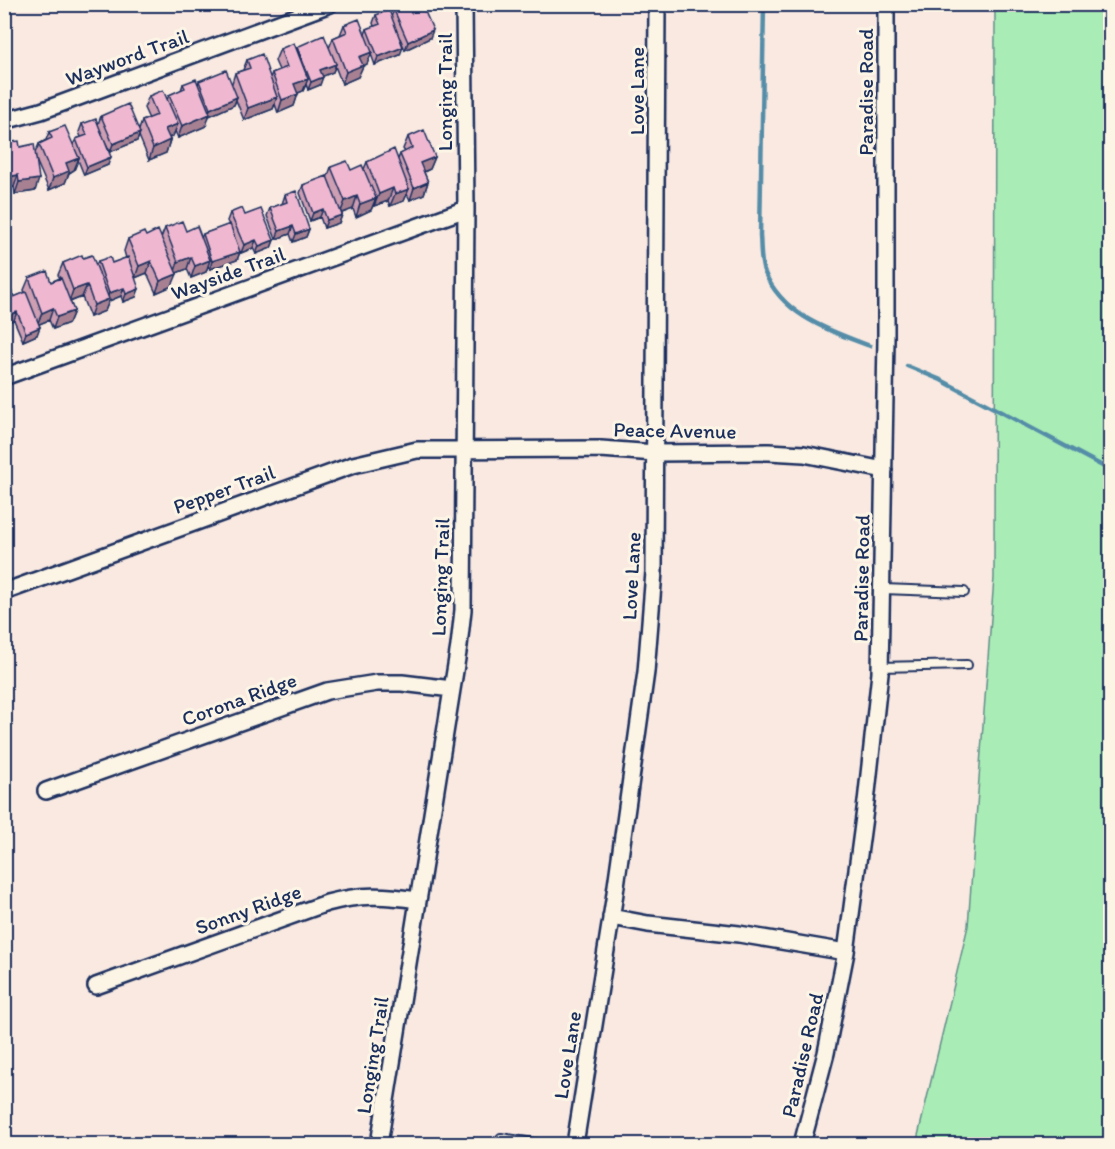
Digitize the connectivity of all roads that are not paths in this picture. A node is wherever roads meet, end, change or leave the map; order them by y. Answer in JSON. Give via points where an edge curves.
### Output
{"nodes":[{"id":1,"x":330,"y":4,"type":"edge"},
{"id":2,"x":464,"y":4,"type":"edge"},
{"id":3,"x":657,"y":4,"type":"edge"},
{"id":4,"x":886,"y":4,"type":"edge"},
{"id":5,"x":4,"y":121,"type":"edge"},
{"id":6,"x":466,"y":209,"type":"junction"},
{"id":7,"x":4,"y":377,"type":"edge"},
{"id":8,"x":464,"y":450,"type":"junction"},
{"id":9,"x":655,"y":453,"type":"junction"},
{"id":10,"x":884,"y":470,"type":"junction"},
{"id":11,"x":883,"y":589,"type":"junction"},
{"id":12,"x":4,"y":592,"type":"edge"},
{"id":13,"x":964,"y":592,"type":"dead end"},
{"id":14,"x":967,"y":665,"type":"dead end"},
{"id":15,"x":880,"y":668,"type":"junction"},
{"id":16,"x":452,"y":689,"type":"junction"},
{"id":17,"x":46,"y":791,"type":"dead end"},
{"id":18,"x":418,"y":900,"type":"junction"},
{"id":19,"x":611,"y":917,"type":"junction"},
{"id":20,"x":846,"y":952,"type":"junction"},
{"id":21,"x":96,"y":986,"type":"dead end"},
{"id":22,"x":501,"y":1138,"type":"dead end"},
{"id":23,"x":379,"y":1144,"type":"edge"},
{"id":24,"x":540,"y":1144,"type":"edge"},
{"id":25,"x":575,"y":1144,"type":"edge"},
{"id":26,"x":802,"y":1144,"type":"edge"}],
"edges":[{"from":1,"to":5,"type":"street","name":"Wayword Trail","via":[[41,111]]},
{"from":2,"to":6,"type":"street","name":"Longing Trail"},
{"from":3,"to":9,"type":"street","name":"Love Lane"},
{"from":4,"to":10,"type":"street","name":"Paradise Road"},
{"from":6,"to":7,"type":"street","name":"Wayside Trail"},
{"from":6,"to":8,"type":"street","name":"Longing Trail"},
{"from":8,"to":9,"type":"street","name":"Peace Avenue","via":[[601,449]]},
{"from":8,"to":12,"type":"street","name":"Pepper Trail","via":[[417,450],[353,465]]},
{"from":8,"to":16,"type":"street","name":"Longing Trail","via":[[463,610]]},
{"from":9,"to":10,"type":"street","name":"Peace Avenue","via":[[769,452]]},
{"from":9,"to":19,"type":"street","name":"Love Lane","via":[[654,572],[646,672]]},
{"from":10,"to":11,"type":"street","name":"Paradise Road"},
{"from":11,"to":13,"type":"lane"},
{"from":11,"to":15,"type":"street","name":"Paradise Road"},
{"from":14,"to":15,"type":"lane"},
{"from":15,"to":20,"type":"street","name":"Paradise Road"},
{"from":16,"to":17,"type":"street","name":"Corona Ridge","via":[[377,683],[327,690]]},
{"from":16,"to":18,"type":"street","name":"Longing Trail"},
{"from":18,"to":21,"type":"street","name":"Sonny Ridge","via":[[352,896]]},
{"from":18,"to":23,"type":"street","name":"Longing Trail"},
{"from":19,"to":20,"type":"street"},
{"from":19,"to":25,"type":"street","name":"Love Lane"},
{"from":20,"to":26,"type":"street","name":"Paradise Road","via":[[826,1053]]},
{"from":22,"to":24,"type":"lane"}]}
